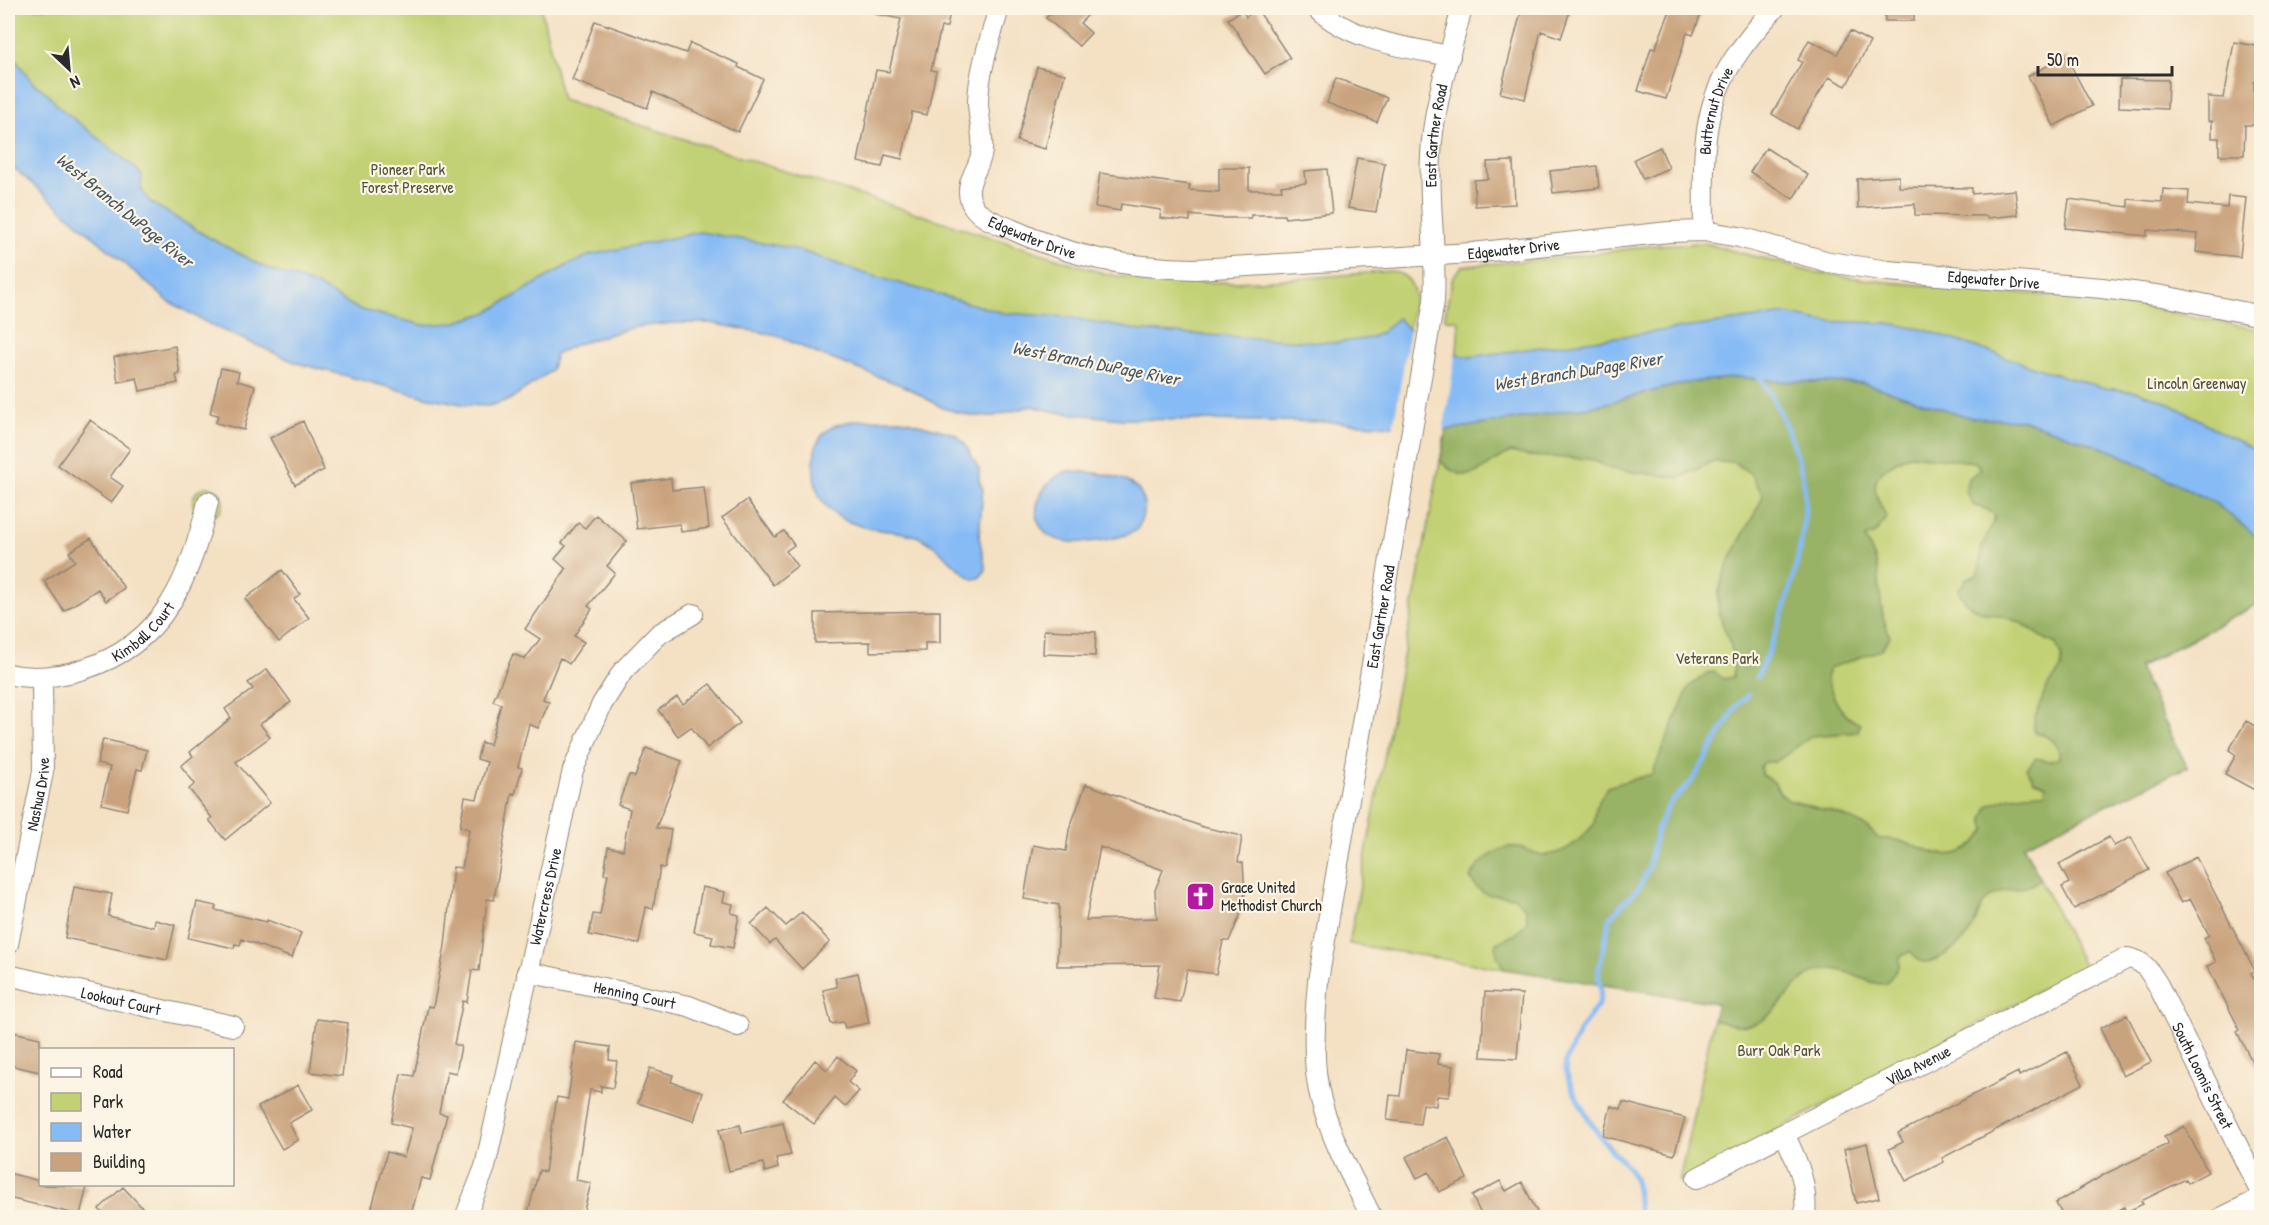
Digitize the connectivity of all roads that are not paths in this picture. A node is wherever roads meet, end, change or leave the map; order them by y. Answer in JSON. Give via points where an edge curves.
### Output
{"nodes":[{"id":1,"x":999,"y":8,"type":"edge"},
{"id":2,"x":1317,"y":8,"type":"edge"},
{"id":3,"x":1462,"y":8,"type":"edge"},
{"id":4,"x":1775,"y":8,"type":"edge"},
{"id":5,"x":1450,"y":56,"type":"junction"},
{"id":6,"x":1704,"y":231,"type":"junction"},
{"id":7,"x":1435,"y":254,"type":"junction"},
{"id":8,"x":2262,"y":316,"type":"edge"},
{"id":9,"x":208,"y":502,"type":"dead end"},
{"id":10,"x":693,"y":614,"type":"dead end"},
{"id":11,"x":8,"y":675,"type":"edge"},
{"id":12,"x":42,"y":678,"type":"junction"},
{"id":13,"x":8,"y":944,"type":"edge"},
{"id":14,"x":2138,"y":960,"type":"joint"},
{"id":15,"x":527,"y":972,"type":"junction"},
{"id":16,"x":8,"y":975,"type":"edge"},
{"id":17,"x":233,"y":1026,"type":"dead end"},
{"id":18,"x":738,"y":1026,"type":"dead end"},
{"id":19,"x":1784,"y":1134,"type":"junction"},
{"id":20,"x":1697,"y":1178,"type":"dead end"},
{"id":21,"x":2262,"y":1197,"type":"edge"},
{"id":22,"x":465,"y":1218,"type":"edge"},
{"id":23,"x":1372,"y":1218,"type":"edge"},
{"id":24,"x":1805,"y":1218,"type":"edge"},
{"id":25,"x":2222,"y":1218,"type":"edge"}],
"edges":[{"from":1,"to":7,"type":"street","name":"Edgewater Drive","via":[[980,84],[982,152],[968,191],[972,204],[984,217],[1070,253],[1155,268],[1196,269]]},
{"from":2,"to":5,"type":"street","via":[[1361,34]]},
{"from":3,"to":5,"type":"street","name":"East Gartner Road"},
{"from":4,"to":6,"type":"street","name":"Butternut Drive","via":[[1730,63],[1712,102],[1705,139]]},
{"from":5,"to":7,"type":"street","name":"East Gartner Road","via":[[1431,155]]},
{"from":6,"to":7,"type":"street","name":"Edgewater Drive"},
{"from":6,"to":8,"type":"street","name":"Edgewater Drive","via":[[1829,262],[1888,271],[2102,288]]},
{"from":7,"to":23,"type":"street","name":"East Gartner Road","via":[[1434,301],[1315,1014],[1320,1097],[1335,1140]]},
{"from":9,"to":12,"type":"street","name":"Kimball Court","via":[[187,575],[150,630],[97,665]]},
{"from":10,"to":15,"type":"street","name":"Watercress Drive","via":[[659,634],[623,671],[586,738],[565,799]]},
{"from":11,"to":12,"type":"street","name":"Kimball Court"},
{"from":12,"to":13,"type":"street","name":"Nashua Drive","via":[[43,772],[39,804]]},
{"from":14,"to":19,"type":"street","name":"Villa Avenue","via":[[2128,958]]},
{"from":14,"to":21,"type":"street","name":"South Loomis Street","via":[[2158,985]]},
{"from":15,"to":18,"type":"street","name":"Henning Court","via":[[689,1006]]},
{"from":15,"to":22,"type":"street","name":"Watercress Drive","via":[[484,1167]]},
{"from":16,"to":17,"type":"street","name":"Lookout Court"},
{"from":19,"to":20,"type":"street","name":"Villa Avenue"},
{"from":19,"to":24,"type":"street","via":[[1805,1186]]},
{"from":21,"to":25,"type":"street"}]}
